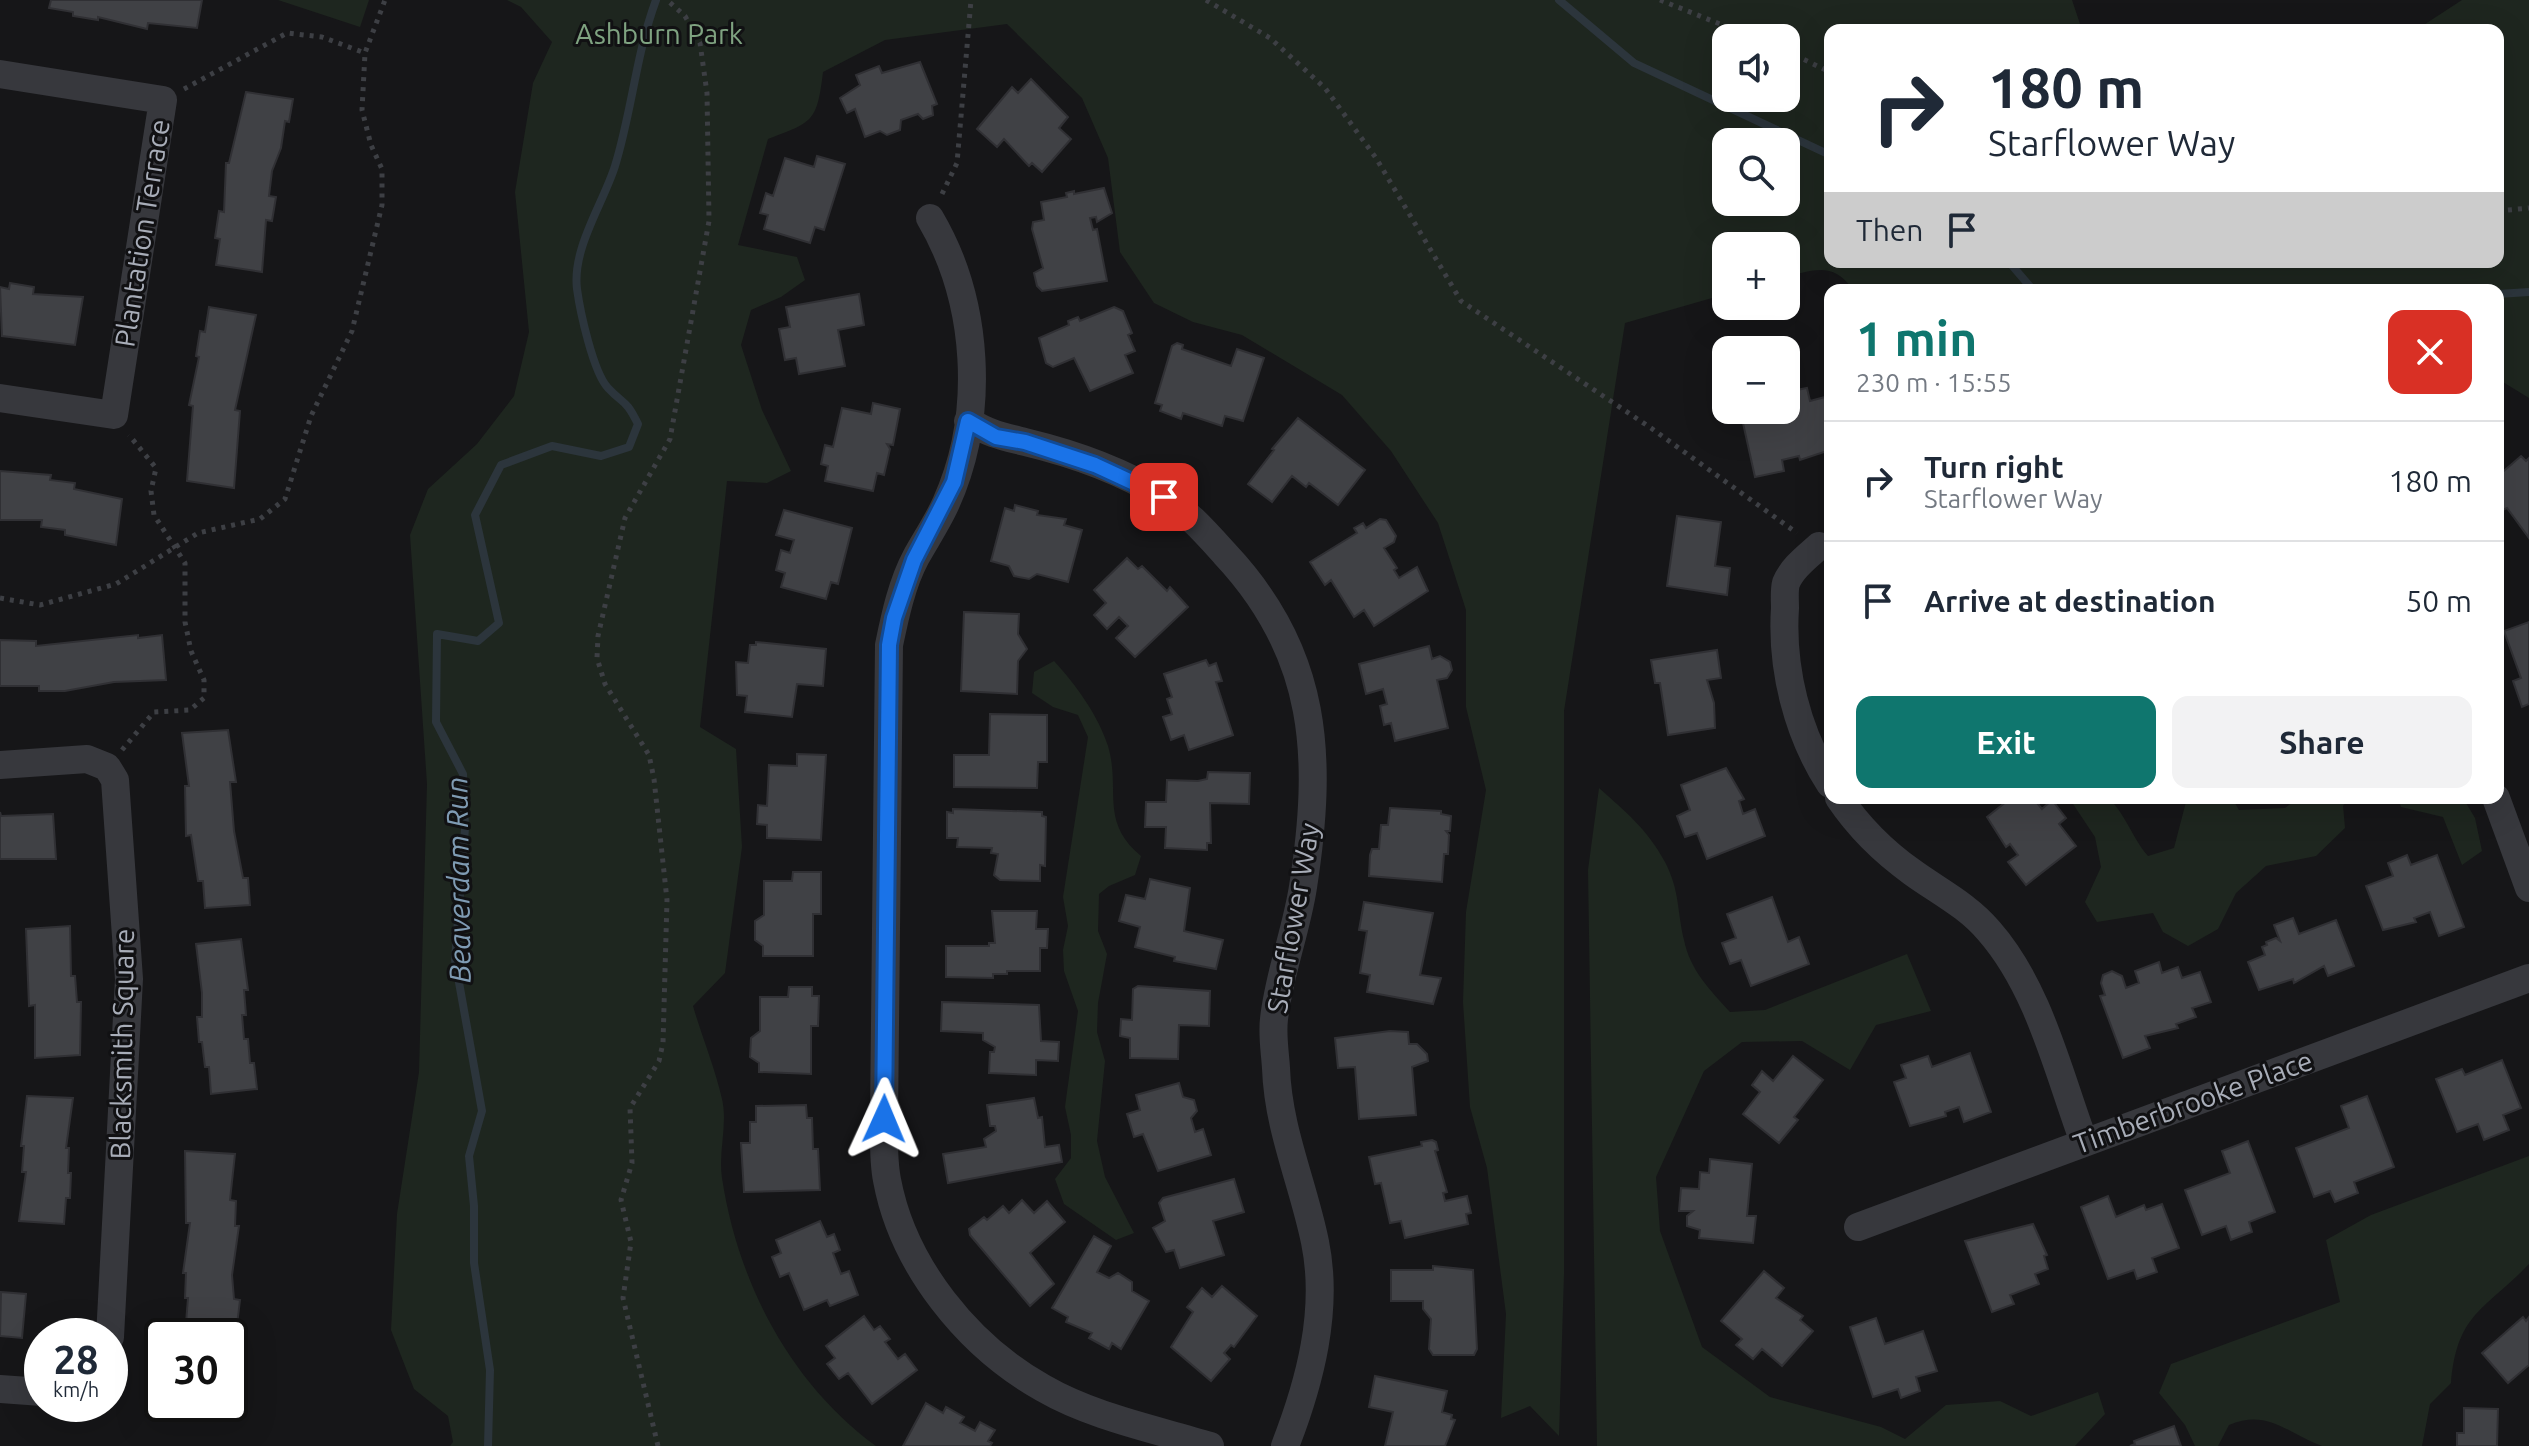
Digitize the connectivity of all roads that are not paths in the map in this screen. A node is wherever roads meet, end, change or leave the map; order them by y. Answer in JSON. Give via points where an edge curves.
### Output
{"nodes":[{"id":1,"x":0,"y":74,"type":"edge"},
{"id":2,"x":930,"y":218,"type":"road end"},
{"id":3,"x":0,"y":398,"type":"edge"},
{"id":4,"x":968,"y":421,"type":"junction"},
{"id":5,"x":1819,"y":546,"type":"road end"},
{"id":6,"x":0,"y":765,"type":"edge"},
{"id":7,"x":1824,"y":772,"type":"edge"},
{"id":8,"x":1844,"y":804,"type":"edge"},
{"id":9,"x":2498,"y":804,"type":"edge"},
{"id":10,"x":2529,"y":888,"type":"edge"},
{"id":11,"x":2529,"y":978,"type":"edge"},
{"id":12,"x":2084,"y":1142,"type":"junction"},
{"id":13,"x":1858,"y":1227,"type":"dead end"},
{"id":14,"x":111,"y":1318,"type":"edge"},
{"id":15,"x":0,"y":1389,"type":"edge"},
{"id":16,"x":24,"y":1391,"type":"edge"},
{"id":17,"x":1210,"y":1446,"type":"edge"},
{"id":18,"x":1285,"y":1446,"type":"edge"}],
"edges":[{"from":1,"to":3,"type":"street","name":"Plantation Terrace","via":[[163,100],[114,415]]},
{"from":2,"to":4,"type":"street","via":[[968,312]]},
{"from":4,"to":17,"type":"street","via":[[954,482],[914,560],[889,645],[886,1178],[902,1230],[935,1291],[999,1359],[1044,1389]]},
{"from":4,"to":18,"type":"street","name":"Starflower Way","via":[[996,437],[1095,465],[1164,497],[1246,576],[1295,664],[1315,747],[1314,796],[1303,890],[1273,1022],[1283,1126],[1314,1239],[1319,1301],[1317,1338]]},
{"from":5,"to":7,"type":"street","via":[[1786,584],[1783,629],[1802,730]]},
{"from":6,"to":14,"type":"street","name":"Blacksmith Square","via":[[87,759],[107,767],[115,780],[129,979]]},
{"from":8,"to":12,"type":"street","via":[[1875,841],[1989,930],[2014,965]]},
{"from":9,"to":10,"type":"street"},
{"from":11,"to":12,"type":"street","name":"Timberbrooke Place"},
{"from":12,"to":13,"type":"street","name":"Timberbrooke Place"},
{"from":15,"to":16,"type":"street"}]}
